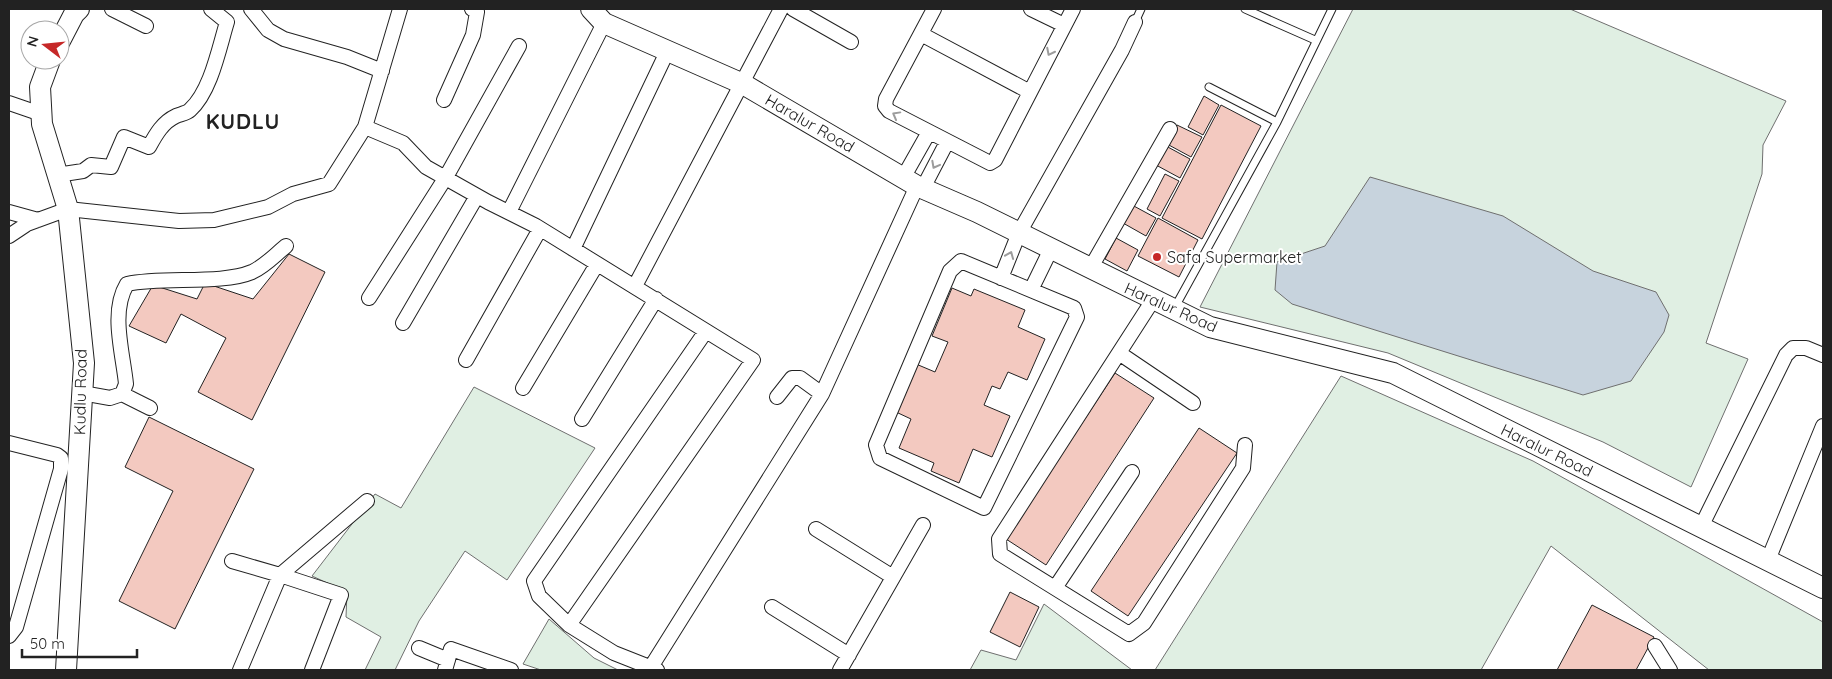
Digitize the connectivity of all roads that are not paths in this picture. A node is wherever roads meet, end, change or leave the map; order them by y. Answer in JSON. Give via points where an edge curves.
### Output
{"nodes":[{"id":1,"x":112,"y":9,"type":"edge"},
{"id":2,"x":211,"y":9,"type":"edge"},
{"id":3,"x":251,"y":9,"type":"edge"},
{"id":4,"x":397,"y":9,"type":"edge"},
{"id":5,"x":472,"y":9,"type":"edge"},
{"id":6,"x":781,"y":9,"type":"edge"},
{"id":7,"x":793,"y":9,"type":"edge"},
{"id":8,"x":934,"y":9,"type":"edge"},
{"id":9,"x":1031,"y":9,"type":"edge"},
{"id":10,"x":1073,"y":9,"type":"edge"},
{"id":11,"x":1141,"y":9,"type":"edge"},
{"id":12,"x":1245,"y":9,"type":"edge"},
{"id":13,"x":1332,"y":9,"type":"edge"},
{"id":14,"x":597,"y":16,"type":"edge"},
{"id":15,"x":1135,"y":22,"type":"joint"},
{"id":16,"x":1064,"y":25,"type":"junction"},
{"id":17,"x":146,"y":26,"type":"dead end"},
{"id":18,"x":920,"y":34,"type":"junction"},
{"id":19,"x":1315,"y":40,"type":"junction"},
{"id":20,"x":851,"y":42,"type":"dead end"},
{"id":21,"x":520,"y":46,"type":"dead end"},
{"id":22,"x":667,"y":52,"type":"junction"},
{"id":23,"x":46,"y":70,"type":"edge"},
{"id":24,"x":382,"y":71,"type":"junction"},
{"id":25,"x":743,"y":84,"type":"junction"},
{"id":26,"x":1208,"y":88,"type":"dead end"},
{"id":27,"x":1030,"y":92,"type":"junction"},
{"id":28,"x":444,"y":100,"type":"dead end"},
{"id":29,"x":9,"y":103,"type":"edge"},
{"id":30,"x":41,"y":114,"type":"junction"},
{"id":31,"x":1277,"y":122,"type":"junction"},
{"id":32,"x":365,"y":127,"type":"junction"},
{"id":33,"x":1170,"y":129,"type":"dead end"},
{"id":34,"x":929,"y":132,"type":"junction"},
{"id":35,"x":947,"y":142,"type":"junction"},
{"id":36,"x":57,"y":175,"type":"junction"},
{"id":37,"x":446,"y":177,"type":"junction"},
{"id":38,"x":914,"y":184,"type":"junction"},
{"id":39,"x":477,"y":196,"type":"junction"},
{"id":40,"x":68,"y":210,"type":"junction"},
{"id":41,"x":9,"y":212,"type":"edge"},
{"id":42,"x":509,"y":212,"type":"junction"},
{"id":43,"x":38,"y":220,"type":"junction"},
{"id":44,"x":540,"y":229,"type":"junction"},
{"id":45,"x":1020,"y":233,"type":"junction"},
{"id":46,"x":9,"y":236,"type":"edge"},
{"id":47,"x":286,"y":246,"type":"dead end"},
{"id":48,"x":573,"y":249,"type":"junction"},
{"id":49,"x":1051,"y":249,"type":"junction"},
{"id":50,"x":597,"y":264,"type":"junction"},
{"id":51,"x":1090,"y":269,"type":"junction"},
{"id":52,"x":1001,"y":278,"type":"junction"},
{"id":53,"x":635,"y":286,"type":"junction"},
{"id":54,"x":1031,"y":290,"type":"junction"},
{"id":55,"x":369,"y":298,"type":"dead end"},
{"id":56,"x":656,"y":299,"type":"junction"},
{"id":57,"x":1153,"y":300,"type":"junction"},
{"id":58,"x":1173,"y":310,"type":"junction"},
{"id":59,"x":403,"y":323,"type":"dead end"},
{"id":60,"x":706,"y":331,"type":"junction"},
{"id":61,"x":1119,"y":353,"type":"junction"},
{"id":62,"x":1823,"y":355,"type":"edge"},
{"id":63,"x":466,"y":360,"type":"dead end"},
{"id":64,"x":523,"y":388,"type":"dead end"},
{"id":65,"x":82,"y":393,"type":"junction"},
{"id":66,"x":122,"y":394,"type":"junction"},
{"id":67,"x":822,"y":394,"type":"junction"},
{"id":68,"x":777,"y":397,"type":"dead end"},
{"id":69,"x":1193,"y":403,"type":"dead end"},
{"id":70,"x":150,"y":408,"type":"dead end"},
{"id":71,"x":582,"y":419,"type":"dead end"},
{"id":72,"x":1823,"y":426,"type":"edge"},
{"id":73,"x":9,"y":443,"type":"edge"},
{"id":74,"x":1245,"y":445,"type":"dead end"},
{"id":75,"x":69,"y":470,"type":"junction"},
{"id":76,"x":1132,"y":472,"type":"dead end"},
{"id":77,"x":367,"y":500,"type":"dead end"},
{"id":78,"x":923,"y":525,"type":"dead end"},
{"id":79,"x":1701,"y":527,"type":"junction"},
{"id":80,"x":816,"y":529,"type":"dead end"},
{"id":81,"x":1768,"y":560,"type":"junction"},
{"id":82,"x":232,"y":561,"type":"dead end"},
{"id":83,"x":280,"y":575,"type":"junction"},
{"id":84,"x":893,"y":577,"type":"junction"},
{"id":85,"x":1055,"y":588,"type":"junction"},
{"id":86,"x":1823,"y":588,"type":"edge"},
{"id":87,"x":772,"y":607,"type":"dead end"},
{"id":88,"x":570,"y":626,"type":"junction"},
{"id":89,"x":9,"y":636,"type":"edge"},
{"id":90,"x":1655,"y":646,"type":"dead end"},
{"id":91,"x":419,"y":648,"type":"dead end"},
{"id":92,"x":849,"y":655,"type":"junction"},
{"id":93,"x":447,"y":665,"type":"edge"},
{"id":94,"x":654,"y":669,"type":"edge"},
{"id":95,"x":66,"y":670,"type":"edge"},
{"id":96,"x":240,"y":670,"type":"edge"},
{"id":97,"x":312,"y":670,"type":"edge"},
{"id":98,"x":511,"y":670,"type":"edge"},
{"id":99,"x":840,"y":670,"type":"edge"},
{"id":100,"x":1670,"y":670,"type":"edge"}],
"edges":[{"from":1,"to":17,"type":"street"},
{"from":2,"to":36,"type":"street","via":[[227,22],[212,74],[198,102],[160,128],[149,147],[124,137],[111,167],[91,165],[83,171]]},
{"from":3,"to":24,"type":"street","via":[[268,30],[284,38]]},
{"from":4,"to":24,"type":"street"},
{"from":5,"to":28,"type":"street","via":[[477,12],[473,35]]},
{"from":6,"to":25,"type":"street"},
{"from":7,"to":20,"type":"street"},
{"from":8,"to":18,"type":"street"},
{"from":9,"to":16,"type":"street"},
{"from":10,"to":16,"type":"street"},
{"from":11,"to":15,"type":"lane"},
{"from":12,"to":19,"type":"lane"},
{"from":13,"to":19,"type":"lane"},
{"from":14,"to":22,"type":"street","name":"Haralur Road"},
{"from":14,"to":42,"type":"street"},
{"from":15,"to":45,"type":"street"},
{"from":16,"to":27,"type":"street","one_way":true},
{"from":18,"to":27,"type":"street"},
{"from":34,"to":18,"type":"street","one_way":true,"via":[[885,106]]},
{"from":19,"to":31,"type":"lane"},
{"from":21,"to":37,"type":"street"},
{"from":22,"to":25,"type":"street","name":"Haralur Road"},
{"from":22,"to":48,"type":"street"},
{"from":23,"to":30,"type":"street","name":"Kudlu Road","via":[[40,87]]},
{"from":24,"to":32,"type":"street"},
{"from":25,"to":38,"type":"street","name":"Haralur Road"},
{"from":25,"to":53,"type":"street"},
{"from":26,"to":31,"type":"lane"},
{"from":27,"to":35,"type":"street","via":[[995,160],[990,163]]},
{"from":29,"to":30,"type":"street"},
{"from":30,"to":36,"type":"street","name":"Kudlu Road"},
{"from":31,"to":58,"type":"lane"},
{"from":32,"to":37,"type":"street","via":[[403,143],[426,166]]},
{"from":32,"to":40,"type":"street","via":[[329,184],[293,194],[268,207],[214,220],[179,222]]},
{"from":33,"to":51,"type":"street"},
{"from":34,"to":35,"type":"street"},
{"from":34,"to":38,"type":"street"},
{"from":35,"to":38,"type":"street","one_way":true},
{"from":36,"to":40,"type":"street","name":"Kudlu Road"},
{"from":37,"to":39,"type":"street"},
{"from":37,"to":55,"type":"street"},
{"from":38,"to":45,"type":"street","name":"Haralur Road"},
{"from":38,"to":67,"type":"street"},
{"from":39,"to":42,"type":"street"},
{"from":39,"to":59,"type":"street"},
{"from":40,"to":43,"type":"street"},
{"from":40,"to":65,"type":"street","name":"Kudlu Road","via":[[84,364]]},
{"from":41,"to":43,"type":"street"},
{"from":42,"to":44,"type":"street"},
{"from":43,"to":46,"type":"street"},
{"from":44,"to":48,"type":"street"},
{"from":44,"to":63,"type":"street"},
{"from":45,"to":49,"type":"street","name":"Haralur Road"},
{"from":52,"to":45,"type":"street","one_way":true},
{"from":47,"to":66,"type":"street","via":[[251,272],[231,277],[127,284],[120,295],[118,309],[126,384]]},
{"from":48,"to":50,"type":"street"},
{"from":49,"to":51,"type":"street","name":"Haralur Road"},
{"from":49,"to":54,"type":"street"},
{"from":50,"to":53,"type":"street"},
{"from":50,"to":64,"type":"street"},
{"from":51,"to":57,"type":"street","name":"Haralur Road"},
{"from":52,"to":54,"type":"street"},
{"from":52,"to":54,"type":"street","via":[[961,261],[950,270],[876,445],[880,458],[984,508],[1077,317],[1074,308]]},
{"from":53,"to":56,"type":"street"},
{"from":56,"to":60,"type":"street"},
{"from":56,"to":71,"type":"street"},
{"from":57,"to":58,"type":"street","name":"Haralur Road"},
{"from":57,"to":61,"type":"street"},
{"from":58,"to":79,"type":"street","name":"Haralur Road","via":[[1210,327],[1393,373]]},
{"from":60,"to":88,"type":"street","via":[[534,581],[539,596]]},
{"from":60,"to":88,"type":"street","via":[[752,360]]},
{"from":61,"to":69,"type":"street"},
{"from":61,"to":85,"type":"street","via":[[999,538],[1000,554]]},
{"from":62,"to":79,"type":"street","via":[[1806,348],[1793,348],[1786,355]]},
{"from":65,"to":66,"type":"street","via":[[110,398]]},
{"from":65,"to":75,"type":"street","name":"Kudlu Road"},
{"from":66,"to":70,"type":"street"},
{"from":67,"to":68,"type":"street","via":[[800,378],[792,378]]},
{"from":67,"to":94,"type":"street"},
{"from":72,"to":81,"type":"street"},
{"from":73,"to":75,"type":"street","via":[[57,455]]},
{"from":74,"to":85,"type":"street","via":[[1243,468],[1144,623],[1129,634]]},
{"from":75,"to":89,"type":"street","via":[[16,627]]},
{"from":75,"to":95,"type":"street","name":"Kudlu Road"},
{"from":76,"to":85,"type":"street"},
{"from":77,"to":83,"type":"street"},
{"from":78,"to":84,"type":"street"},
{"from":79,"to":81,"type":"street","name":"Haralur Road"},
{"from":80,"to":84,"type":"street"},
{"from":81,"to":86,"type":"street","name":"Haralur Road"},
{"from":82,"to":83,"type":"street"},
{"from":83,"to":96,"type":"street"},
{"from":83,"to":97,"type":"street","via":[[341,596]]},
{"from":84,"to":92,"type":"street"},
{"from":87,"to":92,"type":"street"},
{"from":88,"to":94,"type":"street","via":[[614,653]]},
{"from":90,"to":100,"type":"street"},
{"from":91,"to":93,"type":"street"},
{"from":92,"to":99,"type":"street"},
{"from":93,"to":98,"type":"street","via":[[452,649]]}]}
